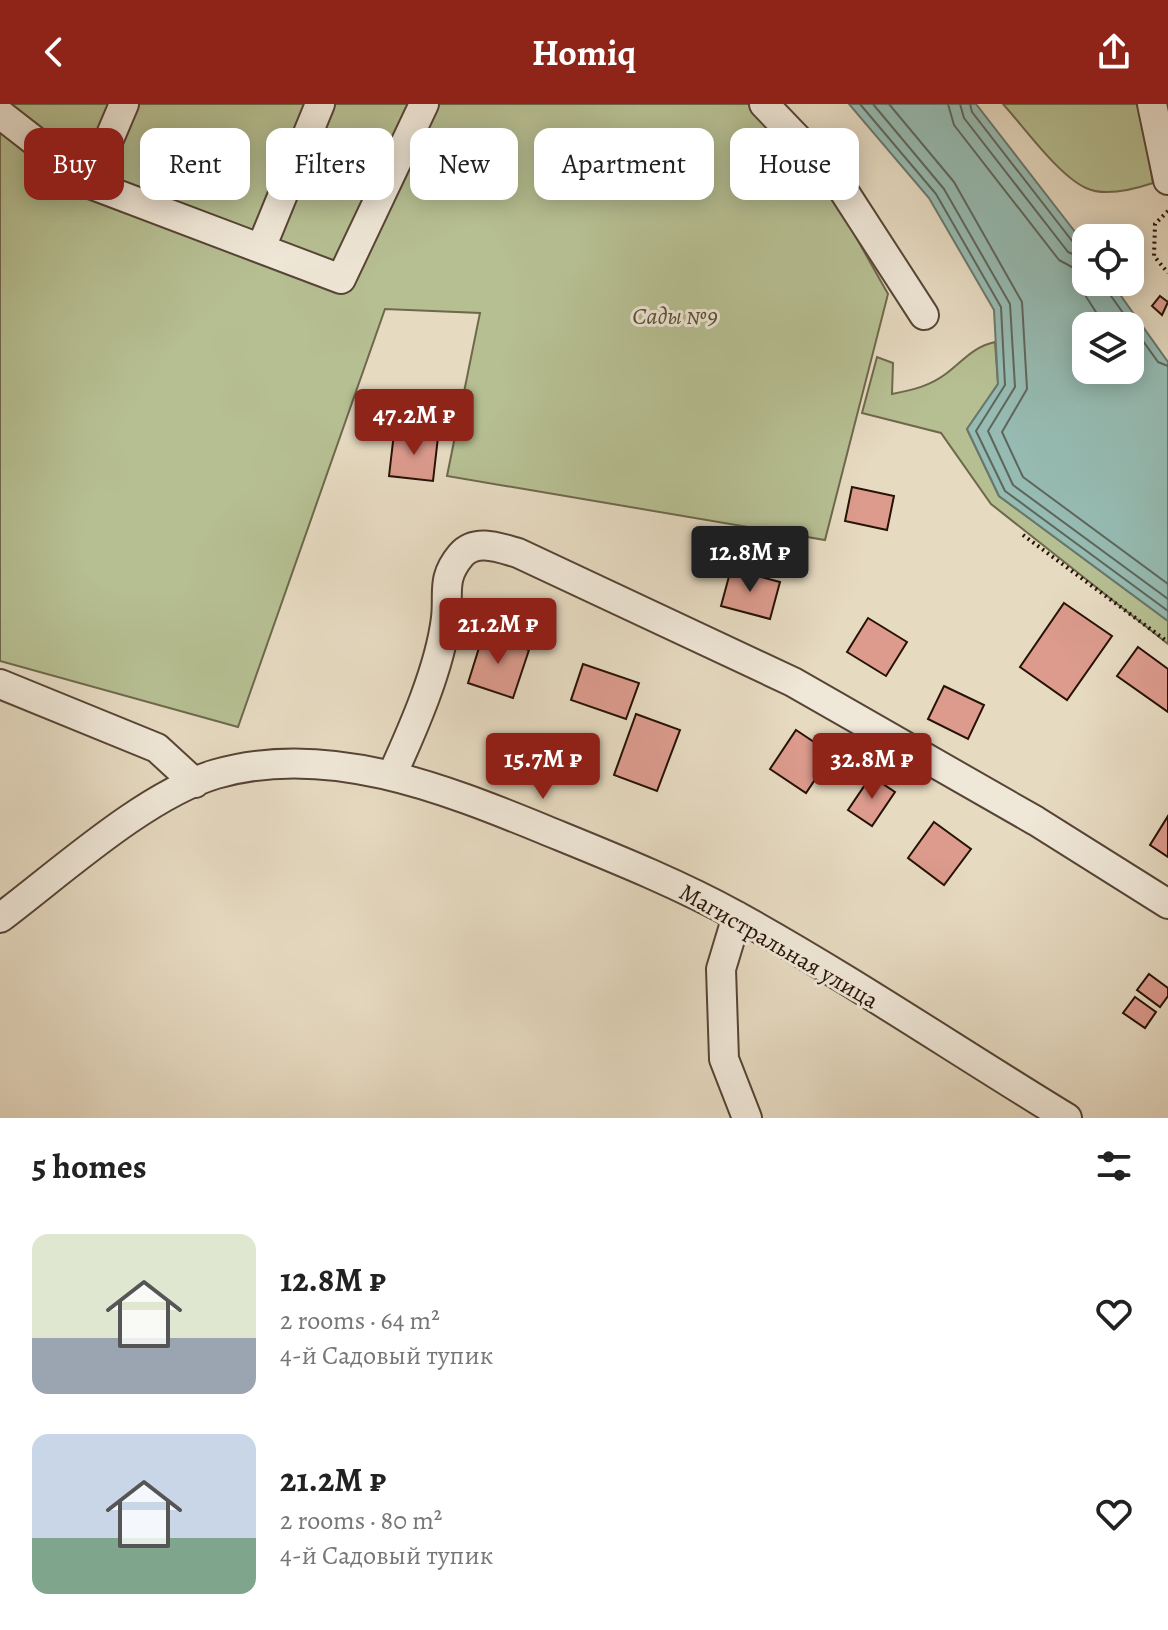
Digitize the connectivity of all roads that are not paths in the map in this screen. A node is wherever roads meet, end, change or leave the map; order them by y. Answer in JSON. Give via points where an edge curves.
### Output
{"nodes":[{"id":1,"x":124,"y":104,"type":"edge"},
{"id":2,"x":320,"y":104,"type":"edge"},
{"id":3,"x":424,"y":104,"type":"edge"},
{"id":4,"x":764,"y":104,"type":"edge"},
{"id":5,"x":1152,"y":104,"type":"edge"},
{"id":6,"x":0,"y":114,"type":"edge"},
{"id":7,"x":114,"y":128,"type":"edge"},
{"id":8,"x":24,"y":133,"type":"edge"},
{"id":9,"x":1168,"y":180,"type":"edge"},
{"id":10,"x":124,"y":197,"type":"edge"},
{"id":11,"x":261,"y":248,"type":"junction"},
{"id":12,"x":924,"y":315,"type":"dead end"},
{"id":13,"x":0,"y":684,"type":"edge"},
{"id":14,"x":392,"y":775,"type":"junction"},
{"id":15,"x":195,"y":783,"type":"junction"},
{"id":16,"x":1168,"y":904,"type":"edge"},
{"id":17,"x":737,"y":916,"type":"junction"},
{"id":18,"x":0,"y":918,"type":"edge"},
{"id":19,"x":747,"y":1118,"type":"edge"},
{"id":20,"x":1067,"y":1118,"type":"edge"}],
"edges":[{"from":1,"to":7,"type":"street"},
{"from":2,"to":11,"type":"street"},
{"from":3,"to":11,"type":"street","via":[[341,279]]},
{"from":4,"to":12,"type":"street","via":[[836,179]]},
{"from":5,"to":9,"type":"street"},
{"from":6,"to":8,"type":"street"},
{"from":10,"to":11,"type":"street"},
{"from":13,"to":15,"type":"street","via":[[157,748]]},
{"from":14,"to":15,"type":"street","name":"Магистральная улица","via":[[275,763]]},
{"from":14,"to":16,"type":"street","via":[[419,716],[446,618],[445,584],[463,553],[486,544],[518,553],[793,682],[1036,821]]},
{"from":14,"to":17,"type":"street","name":"Магистральная улица","via":[[465,797],[657,876]]},
{"from":15,"to":18,"type":"street","name":"Магистральная улица","via":[[135,816]]},
{"from":17,"to":19,"type":"street","via":[[721,969],[724,1059]]},
{"from":17,"to":20,"type":"street","name":"Магистральная улица"}]}
